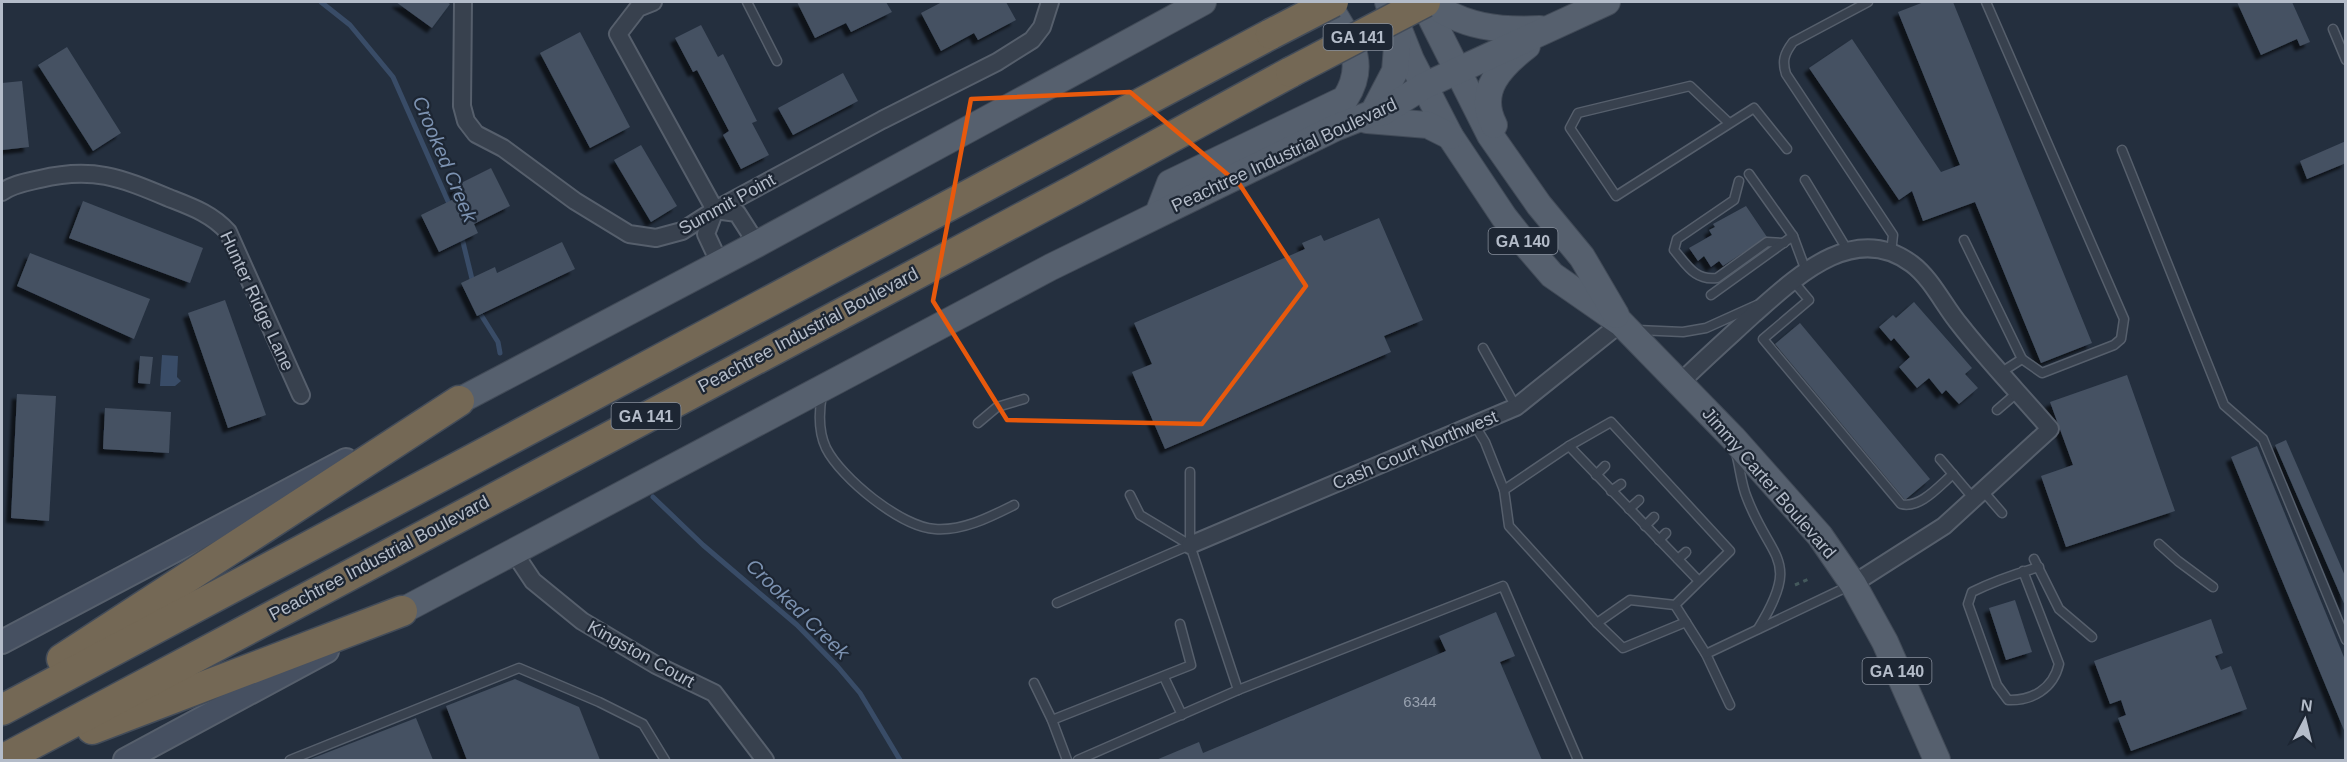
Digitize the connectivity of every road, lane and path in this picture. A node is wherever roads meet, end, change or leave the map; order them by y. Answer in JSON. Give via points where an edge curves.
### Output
{"nodes":[{"id":1,"x":463,"y":2,"type":"edge"},
{"id":2,"x":653,"y":2,"type":"edge"},
{"id":3,"x":747,"y":2,"type":"edge"},
{"id":4,"x":1050,"y":2,"type":"edge"},
{"id":5,"x":1327,"y":2,"type":"edge"},
{"id":6,"x":1333,"y":2,"type":"edge"},
{"id":7,"x":1388,"y":2,"type":"edge"},
{"id":8,"x":1395,"y":2,"type":"edge"},
{"id":9,"x":1607,"y":2,"type":"edge"},
{"id":10,"x":1868,"y":2,"type":"edge"},
{"id":11,"x":1986,"y":2,"type":"edge"},
{"id":12,"x":1192,"y":5,"type":"edge"},
{"id":13,"x":1424,"y":7,"type":"edge"},
{"id":14,"x":1551,"y":28,"type":"junction"},
{"id":15,"x":1398,"y":29,"type":"junction"},
{"id":16,"x":2333,"y":29,"type":"dead end"},
{"id":17,"x":2346,"y":60,"type":"edge"},
{"id":18,"x":777,"y":61,"type":"dead end"},
{"id":19,"x":1457,"y":71,"type":"junction"},
{"id":20,"x":1429,"y":93,"type":"junction"},
{"id":21,"x":1364,"y":116,"type":"junction"},
{"id":22,"x":1729,"y":123,"type":"junction"},
{"id":23,"x":1449,"y":136,"type":"junction"},
{"id":24,"x":1787,"y":149,"type":"dead end"},
{"id":25,"x":2122,"y":150,"type":"dead end"},
{"id":26,"x":1749,"y":174,"type":"dead end"},
{"id":27,"x":1805,"y":180,"type":"dead end"},
{"id":28,"x":1739,"y":181,"type":"dead end"},
{"id":29,"x":2,"y":192,"type":"edge"},
{"id":30,"x":714,"y":210,"type":"junction"},
{"id":31,"x":1158,"y":214,"type":"junction"},
{"id":32,"x":1793,"y":236,"type":"junction"},
{"id":33,"x":1964,"y":240,"type":"dead end"},
{"id":34,"x":1784,"y":243,"type":"junction"},
{"id":35,"x":757,"y":244,"type":"junction"},
{"id":36,"x":1848,"y":251,"type":"junction"},
{"id":37,"x":1891,"y":253,"type":"junction"},
{"id":38,"x":1582,"y":257,"type":"junction"},
{"id":39,"x":720,"y":264,"type":"junction"},
{"id":40,"x":1799,"y":275,"type":"junction"},
{"id":41,"x":1711,"y":295,"type":"dead end"},
{"id":42,"x":1773,"y":297,"type":"junction"},
{"id":43,"x":1624,"y":326,"type":"junction"},
{"id":44,"x":1483,"y":348,"type":"dead end"},
{"id":45,"x":2022,"y":359,"type":"junction"},
{"id":46,"x":2000,"y":373,"type":"junction"},
{"id":47,"x":1680,"y":384,"type":"junction"},
{"id":48,"x":823,"y":387,"type":"junction"},
{"id":49,"x":2018,"y":392,"type":"junction"},
{"id":50,"x":301,"y":394,"type":"dead end"},
{"id":51,"x":1024,"y":399,"type":"dead end"},
{"id":52,"x":459,"y":400,"type":"junction"},
{"id":53,"x":1516,"y":407,"type":"junction"},
{"id":54,"x":1997,"y":410,"type":"dead end"},
{"id":55,"x":978,"y":423,"type":"dead end"},
{"id":56,"x":1474,"y":424,"type":"junction"},
{"id":57,"x":1733,"y":438,"type":"junction"},
{"id":58,"x":1631,"y":444,"type":"junction"},
{"id":59,"x":1569,"y":446,"type":"junction"},
{"id":60,"x":1623,"y":450,"type":"dead end"},
{"id":61,"x":1940,"y":459,"type":"dead end"},
{"id":62,"x":1605,"y":466,"type":"dead end"},
{"id":63,"x":1190,"y":472,"type":"dead end"},
{"id":64,"x":1953,"y":474,"type":"junction"},
{"id":65,"x":1596,"y":475,"type":"junction"},
{"id":66,"x":1621,"y":484,"type":"dead end"},
{"id":67,"x":1504,"y":490,"type":"junction"},
{"id":68,"x":1611,"y":491,"type":"junction"},
{"id":69,"x":1130,"y":495,"type":"dead end"},
{"id":70,"x":1978,"y":495,"type":"junction"},
{"id":71,"x":1639,"y":500,"type":"dead end"},
{"id":72,"x":1014,"y":505,"type":"dead end"},
{"id":73,"x":1629,"y":509,"type":"junction"},
{"id":74,"x":2002,"y":513,"type":"dead end"},
{"id":75,"x":1654,"y":517,"type":"dead end"},
{"id":76,"x":1645,"y":526,"type":"junction"},
{"id":77,"x":1666,"y":533,"type":"dead end"},
{"id":78,"x":1659,"y":540,"type":"junction"},
{"id":79,"x":1190,"y":544,"type":"junction"},
{"id":80,"x":2159,"y":544,"type":"dead end"},
{"id":81,"x":513,"y":551,"type":"junction"},
{"id":82,"x":1686,"y":552,"type":"dead end"},
{"id":83,"x":1678,"y":559,"type":"junction"},
{"id":84,"x":2024,"y":571,"type":"junction"},
{"id":85,"x":1809,"y":579,"type":"dead end"},
{"id":86,"x":1698,"y":580,"type":"junction"},
{"id":87,"x":1853,"y":584,"type":"junction"},
{"id":88,"x":1795,"y":585,"type":"dead end"},
{"id":89,"x":2213,"y":587,"type":"dead end"},
{"id":90,"x":1057,"y":603,"type":"dead end"},
{"id":91,"x":1675,"y":605,"type":"junction"},
{"id":92,"x":402,"y":611,"type":"junction"},
{"id":93,"x":1686,"y":622,"type":"junction"},
{"id":94,"x":1597,"y":623,"type":"junction"},
{"id":95,"x":1180,"y":624,"type":"dead end"},
{"id":96,"x":1758,"y":629,"type":"junction"},
{"id":97,"x":2092,"y":637,"type":"dead end"},
{"id":98,"x":2346,"y":640,"type":"edge"},
{"id":99,"x":2,"y":642,"type":"edge"},
{"id":100,"x":1706,"y":654,"type":"junction"},
{"id":101,"x":1164,"y":677,"type":"junction"},
{"id":102,"x":1034,"y":683,"type":"dead end"},
{"id":103,"x":1238,"y":690,"type":"junction"},
{"id":104,"x":2,"y":698,"type":"edge"},
{"id":105,"x":1730,"y":705,"type":"dead end"},
{"id":106,"x":2,"y":710,"type":"edge"},
{"id":107,"x":1182,"y":715,"type":"junction"},
{"id":108,"x":1052,"y":720,"type":"junction"},
{"id":109,"x":1090,"y":758,"type":"edge"},
{"id":110,"x":2,"y":760,"type":"edge"},
{"id":111,"x":8,"y":760,"type":"edge"},
{"id":112,"x":125,"y":760,"type":"edge"},
{"id":113,"x":290,"y":760,"type":"edge"},
{"id":114,"x":665,"y":760,"type":"edge"},
{"id":115,"x":765,"y":760,"type":"edge"},
{"id":116,"x":1067,"y":760,"type":"edge"},
{"id":117,"x":1078,"y":760,"type":"edge"},
{"id":118,"x":1578,"y":760,"type":"edge"},
{"id":119,"x":1936,"y":760,"type":"edge"}],
"edges":[{"from":1,"to":30,"type":"street","name":"Summit Point","via":[[462,106],[466,121],[476,134],[503,148],[575,201],[629,234],[656,238]]},
{"from":2,"to":30,"type":"street","via":[[639,8],[618,34]]},
{"from":3,"to":18,"type":"lane"},
{"from":4,"to":30,"type":"street","name":"Summit Point","via":[[1042,27],[1032,40],[997,62]]},
{"from":5,"to":31,"type":"main road","via":[[1351,45],[1358,70],[1345,99],[1170,183]]},
{"from":6,"to":106,"type":"highway","number":"GA 141","bridge":true},
{"from":7,"to":15,"type":"main road","name":"Jimmy Carter Boulevard","number":"GA 140"},
{"from":8,"to":15,"type":"main road"},
{"from":9,"to":14,"type":"main road"},
{"from":10,"to":37,"type":"lane","via":[[1793,42],[1783,63],[1786,74],[1893,235]]},
{"from":11,"to":45,"type":"lane","via":[[2124,320],[2121,339],[2042,373]]},
{"from":12,"to":35,"type":"main road"},
{"from":13,"to":14,"type":"main road","via":[[1477,25]]},
{"from":13,"to":19,"type":"main road","name":"Jimmy Carter Boulevard","number":"GA 140"},
{"from":13,"to":20,"type":"main road"},
{"from":13,"to":110,"type":"highway","name":"Peachtree Industrial Boulevard","number":"GA 141","bridge":true,"via":[[1291,72]]},
{"from":14,"to":19,"type":"main road","name":"Peachtree Industrial Boulevard"},
{"from":14,"to":38,"type":"main road","via":[[1507,61],[1490,85],[1487,112],[1504,143],[1559,214]]},
{"from":15,"to":20,"type":"main road","name":"Jimmy Carter Boulevard","number":"GA 140"},
{"from":15,"to":21,"type":"main road","via":[[1395,71]]},
{"from":16,"to":17,"type":"lane"},
{"from":19,"to":20,"type":"main road","name":"Peachtree Industrial Boulevard"},
{"from":19,"to":38,"type":"main road","name":"Jimmy Carter Boulevard","number":"GA 140","via":[[1502,154]]},
{"from":20,"to":21,"type":"main road","name":"Peachtree Industrial Boulevard"},
{"from":20,"to":23,"type":"main road","name":"Jimmy Carter Boulevard","number":"GA 140"},
{"from":21,"to":23,"type":"main road","via":[[1428,125]]},
{"from":21,"to":31,"type":"main road","name":"Peachtree Industrial Boulevard"},
{"from":22,"to":22,"type":"lane","via":[[1616,196],[1570,128],[1578,113],[1690,86]]},
{"from":22,"to":24,"type":"lane","via":[[1754,108]]},
{"from":23,"to":43,"type":"main road","name":"Jimmy Carter Boulevard","number":"GA 140","via":[[1504,217],[1552,275]]},
{"from":25,"to":98,"type":"lane","via":[[2224,405],[2263,439]]},
{"from":26,"to":32,"type":"lane"},
{"from":27,"to":36,"type":"lane"},
{"from":28,"to":34,"type":"lane","via":[[1734,200],[1677,239],[1674,250],[1696,276],[1708,279],[1717,278],[1767,242]]},
{"from":29,"to":50,"type":"street","name":"Hunter Ridge Lane","via":[[10,186],[63,173],[97,172],[208,214],[228,232]]},
{"from":30,"to":35,"type":"street","via":[[737,213]]},
{"from":30,"to":39,"type":"street","via":[[706,234]]},
{"from":31,"to":48,"type":"main road","name":"Peachtree Industrial Boulevard"},
{"from":32,"to":34,"type":"lane"},
{"from":32,"to":40,"type":"lane"},
{"from":33,"to":45,"type":"lane"},
{"from":34,"to":41,"type":"lane"},
{"from":35,"to":39,"type":"main road"},
{"from":36,"to":37,"type":"street","via":[[1873,249]]},
{"from":36,"to":40,"type":"street","via":[[1830,256]]},
{"from":37,"to":46,"type":"street","via":[[1922,274]]},
{"from":38,"to":43,"type":"main road","name":"Jimmy Carter Boulevard","number":"GA 140"},
{"from":39,"to":52,"type":"main road"},
{"from":40,"to":42,"type":"street"},
{"from":40,"to":64,"type":"lane","via":[[1809,300],[1763,339],[1901,504],[1918,503]]},
{"from":42,"to":43,"type":"lane","via":[[1706,328],[1683,332]]},
{"from":42,"to":47,"type":"street"},
{"from":43,"to":47,"type":"main road","name":"Jimmy Carter Boulevard","number":"GA 140"},
{"from":43,"to":53,"type":"street","name":"Cash Court Northwest"},
{"from":44,"to":53,"type":"lane"},
{"from":45,"to":46,"type":"lane"},
{"from":46,"to":49,"type":"street"},
{"from":47,"to":57,"type":"main road","name":"Jimmy Carter Boulevard","number":"GA 140"},
{"from":48,"to":72,"type":"lane","via":[[818,415],[826,448],[856,485],[896,515],[934,529],[979,522]]},
{"from":48,"to":81,"type":"main road","name":"Peachtree Industrial Boulevard"},
{"from":49,"to":54,"type":"lane"},
{"from":49,"to":70,"type":"street","via":[[2050,429]]},
{"from":51,"to":55,"type":"lane","via":[[997,407]]},
{"from":52,"to":99,"type":"main road"},
{"from":52,"to":104,"type":"highway"},
{"from":53,"to":56,"type":"street","name":"Cash Court Northwest"},
{"from":56,"to":67,"type":"lane"},
{"from":56,"to":79,"type":"street","name":"Cash Court Northwest"},
{"from":57,"to":87,"type":"main road","name":"Jimmy Carter Boulevard","number":"GA 140","via":[[1820,536]]},
{"from":57,"to":96,"type":"lane","via":[[1747,498],[1782,566],[1775,601]]},
{"from":58,"to":59,"type":"lane","via":[[1611,422]]},
{"from":58,"to":60,"type":"lane"},
{"from":58,"to":86,"type":"lane","via":[[1660,482],[1730,551]]},
{"from":59,"to":65,"type":"lane"},
{"from":59,"to":67,"type":"lane"},
{"from":61,"to":64,"type":"lane"},
{"from":62,"to":65,"type":"lane"},
{"from":63,"to":79,"type":"lane"},
{"from":64,"to":70,"type":"lane"},
{"from":65,"to":68,"type":"lane"},
{"from":66,"to":68,"type":"lane"},
{"from":67,"to":94,"type":"lane","via":[[1509,526]]},
{"from":68,"to":73,"type":"lane"},
{"from":69,"to":79,"type":"lane","via":[[1140,515]]},
{"from":70,"to":74,"type":"lane"},
{"from":70,"to":87,"type":"street","via":[[1944,526]]},
{"from":71,"to":73,"type":"lane"},
{"from":73,"to":76,"type":"lane"},
{"from":75,"to":76,"type":"lane"},
{"from":76,"to":78,"type":"lane"},
{"from":77,"to":78,"type":"lane"},
{"from":78,"to":83,"type":"lane"},
{"from":79,"to":90,"type":"lane"},
{"from":79,"to":103,"type":"lane"},
{"from":80,"to":89,"type":"lane"},
{"from":81,"to":92,"type":"main road","name":"Peachtree Industrial Boulevard"},
{"from":81,"to":115,"type":"street","name":"Kingston Court","via":[[533,581],[582,621],[656,665],[714,693]]},
{"from":82,"to":83,"type":"lane"},
{"from":83,"to":86,"type":"lane"},
{"from":84,"to":84,"type":"lane","via":[[1972,592],[1968,604],[1997,686],[2008,700],[2025,701],[2043,691],[2059,664]]},
{"from":84,"to":97,"type":"lane","via":[[2037,563],[2059,609]]},
{"from":85,"to":88,"type":"path"},
{"from":86,"to":91,"type":"lane"},
{"from":87,"to":96,"type":"lane"},
{"from":87,"to":119,"type":"main road","name":"Jimmy Carter Boulevard","number":"GA 140","via":[[1884,642]]},
{"from":91,"to":93,"type":"lane"},
{"from":91,"to":94,"type":"lane","via":[[1630,600]]},
{"from":92,"to":111,"type":"highway"},
{"from":92,"to":112,"type":"main road","name":"Peachtree Industrial Boulevard"},
{"from":93,"to":94,"type":"lane","via":[[1623,648]]},
{"from":93,"to":100,"type":"lane"},
{"from":95,"to":101,"type":"lane","via":[[1191,665]]},
{"from":96,"to":100,"type":"lane"},
{"from":100,"to":105,"type":"lane"},
{"from":101,"to":107,"type":"lane"},
{"from":101,"to":108,"type":"lane"},
{"from":102,"to":108,"type":"lane"},
{"from":103,"to":107,"type":"lane"},
{"from":103,"to":118,"type":"lane","via":[[1503,586]]},
{"from":107,"to":109,"type":"lane"},
{"from":108,"to":116,"type":"lane"},
{"from":109,"to":117,"type":"lane"},
{"from":113,"to":114,"type":"lane","via":[[519,668],[643,724]]}]}
